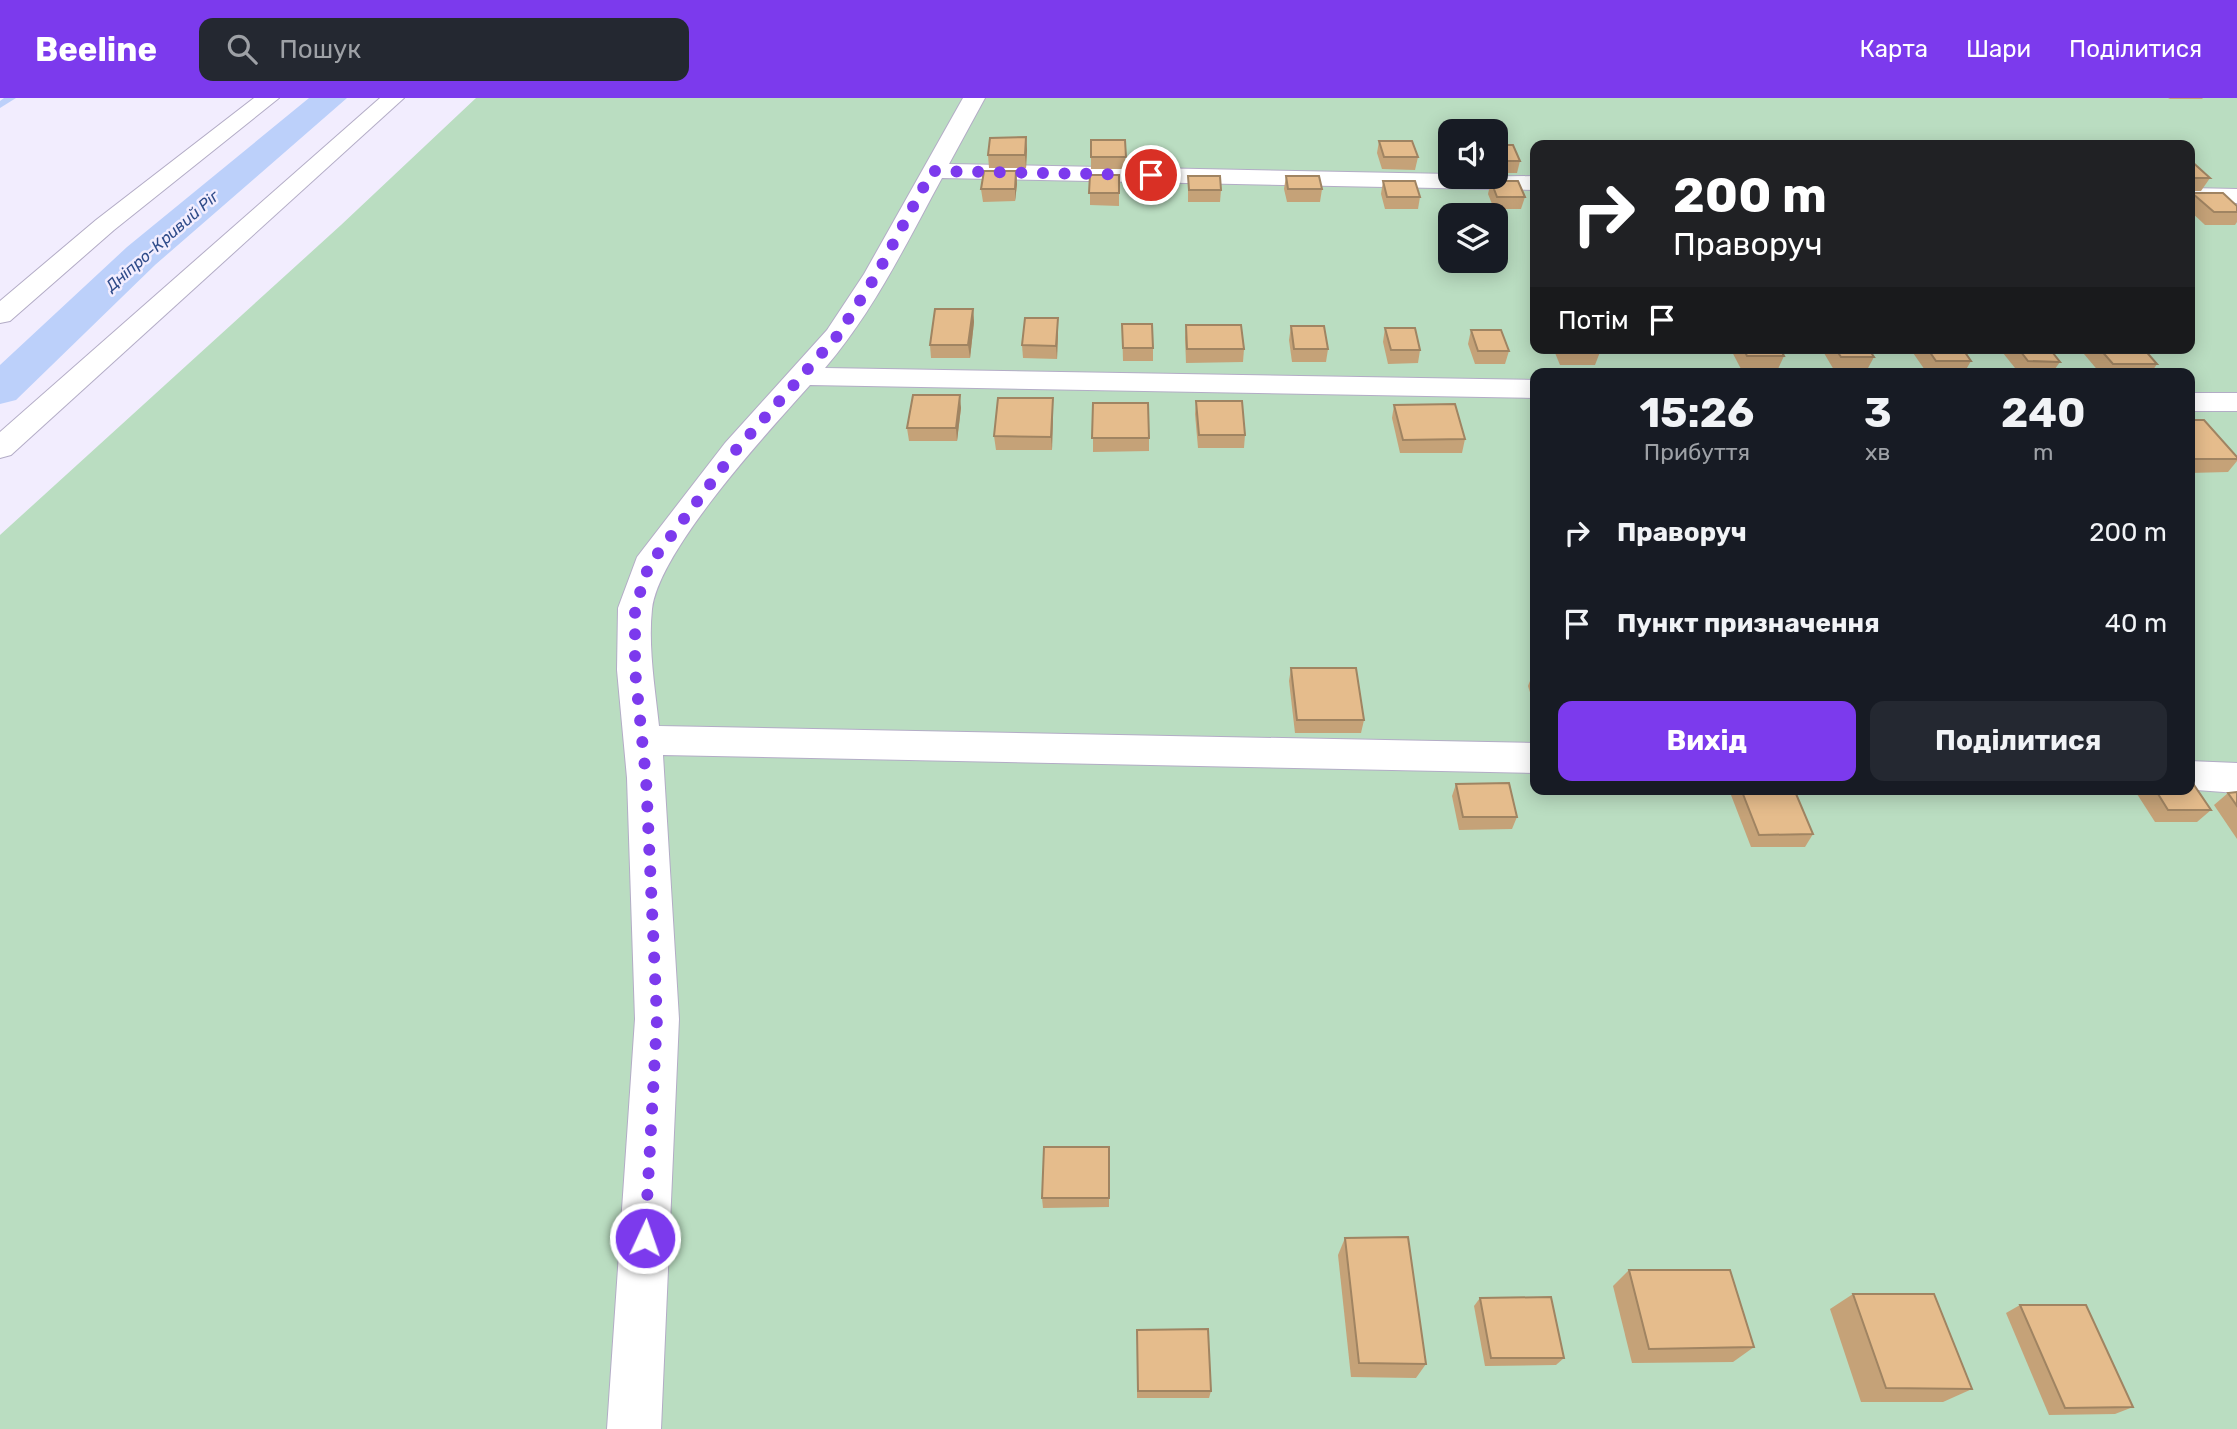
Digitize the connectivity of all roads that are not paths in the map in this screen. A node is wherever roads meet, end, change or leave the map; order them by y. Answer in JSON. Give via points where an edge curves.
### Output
{"nodes":[{"id":1,"x":268,"y":98,"type":"edge"},
{"id":2,"x":394,"y":98,"type":"edge"},
{"id":3,"x":974,"y":98,"type":"edge"},
{"id":4,"x":932,"y":171,"type":"junction"},
{"id":5,"x":1530,"y":183,"type":"edge"},
{"id":6,"x":2195,"y":195,"type":"edge"},
{"id":7,"x":2237,"y":196,"type":"edge"},
{"id":8,"x":0,"y":315,"type":"edge"},
{"id":9,"x":802,"y":376,"type":"junction"},
{"id":10,"x":1530,"y":389,"type":"edge"},
{"id":11,"x":2195,"y":402,"type":"edge"},
{"id":12,"x":2237,"y":402,"type":"edge"},
{"id":13,"x":0,"y":448,"type":"edge"},
{"id":14,"x":642,"y":740,"type":"junction"},
{"id":15,"x":1530,"y":758,"type":"edge"},
{"id":16,"x":2195,"y":776,"type":"edge"},
{"id":17,"x":2237,"y":778,"type":"edge"},
{"id":18,"x":634,"y":1429,"type":"edge"}],
"edges":[{"from":1,"to":8,"type":"street"},
{"from":2,"to":13,"type":"street"},
{"from":3,"to":4,"type":"street"},
{"from":4,"to":5,"type":"street"},
{"from":4,"to":9,"type":"street","via":[[851,315]]},
{"from":6,"to":7,"type":"street"},
{"from":9,"to":10,"type":"street"},
{"from":9,"to":14,"type":"street","via":[[736,450],[649,565],[635,608]]},
{"from":11,"to":12,"type":"street"},
{"from":14,"to":15,"type":"street"},
{"from":14,"to":18,"type":"street","via":[[657,1019]]},
{"from":16,"to":17,"type":"street"}]}
